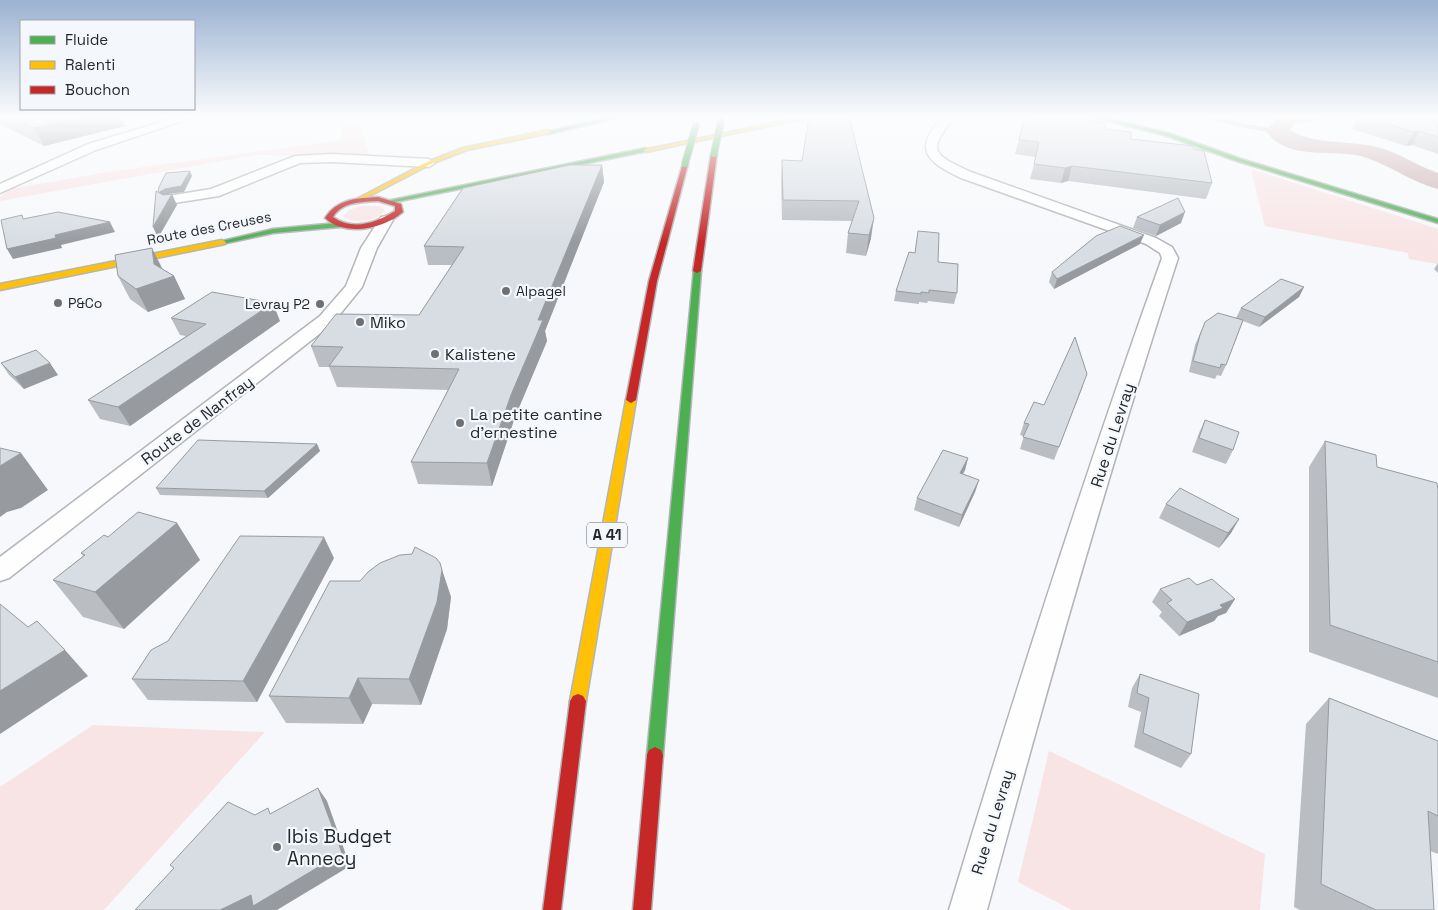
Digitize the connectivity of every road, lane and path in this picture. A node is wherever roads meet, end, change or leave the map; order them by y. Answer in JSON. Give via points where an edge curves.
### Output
{"nodes":[{"id":1,"x":69,"y":158,"type":"edge"},
{"id":2,"x":317,"y":158,"type":"edge"},
{"id":3,"x":343,"y":158,"type":"edge"},
{"id":4,"x":440,"y":158,"type":"edge"},
{"id":5,"x":607,"y":158,"type":"edge"},
{"id":6,"x":687,"y":158,"type":"edge"},
{"id":7,"x":713,"y":158,"type":"edge"},
{"id":8,"x":939,"y":158,"type":"edge"},
{"id":9,"x":1235,"y":158,"type":"edge"},
{"id":10,"x":429,"y":162,"type":"junction"},
{"id":11,"x":414,"y":170,"type":"junction"},
{"id":12,"x":401,"y":179,"type":"junction"},
{"id":13,"x":468,"y":187,"type":"junction"},
{"id":14,"x":0,"y":189,"type":"edge"},
{"id":15,"x":434,"y":192,"type":"junction"},
{"id":16,"x":168,"y":200,"type":"edge"},
{"id":17,"x":389,"y":200,"type":"junction"},
{"id":18,"x":356,"y":202,"type":"junction"},
{"id":19,"x":334,"y":210,"type":"junction"},
{"id":20,"x":393,"y":216,"type":"junction"},
{"id":21,"x":1438,"y":221,"type":"edge"},
{"id":22,"x":345,"y":225,"type":"junction"},
{"id":23,"x":370,"y":242,"type":"junction"},
{"id":24,"x":0,"y":280,"type":"edge"},
{"id":25,"x":0,"y":287,"type":"edge"},
{"id":26,"x":0,"y":571,"type":"edge"},
{"id":27,"x":552,"y":910,"type":"edge"},
{"id":28,"x":642,"y":910,"type":"edge"},
{"id":29,"x":968,"y":910,"type":"edge"}],
"edges":[{"from":1,"to":14,"type":"street"},
{"from":2,"to":16,"type":"street","via":[[282,164],[214,193]]},
{"from":3,"to":10,"type":"street"},
{"from":4,"to":10,"type":"main road"},
{"from":5,"to":13,"type":"main road"},
{"from":6,"to":27,"type":"main road","number":"A 41","bridge":true,"via":[[653,281],[580,685]]},
{"from":7,"to":28,"type":"main road","bridge":true,"via":[[693,295]]},
{"from":8,"to":29,"type":"street","name":"Rue du Levray","via":[[966,175],[1151,241],[1166,250],[1170,258],[1029,698]]},
{"from":9,"to":21,"type":"main road"},
{"from":10,"to":11,"type":"main road"},
{"from":11,"to":12,"type":"main road"},
{"from":11,"to":18,"type":"main road"},
{"from":12,"to":15,"type":"main road","via":[[409,190]]},
{"from":12,"to":17,"type":"main road","via":[[392,187]]},
{"from":13,"to":15,"type":"main road"},
{"from":13,"to":20,"type":"main road"},
{"from":15,"to":17,"type":"main road"},
{"from":17,"to":18,"type":"main road"},
{"from":17,"to":20,"type":"main road","via":[[399,205]]},
{"from":18,"to":19,"type":"main road","name":"Route des Creuses"},
{"from":19,"to":22,"type":"main road","via":[[330,218]]},
{"from":19,"to":24,"type":"main road","name":"Route des Creuses"},
{"from":20,"to":22,"type":"main road","name":"Route des Creuses"},
{"from":20,"to":23,"type":"street","name":"Route de Nanfray"},
{"from":22,"to":23,"type":"street"},
{"from":22,"to":25,"type":"main road","name":"Route des Creuses","via":[[299,226]]},
{"from":23,"to":26,"type":"street","name":"Route de Nanfray","via":[[354,287],[332,314]]}]}
